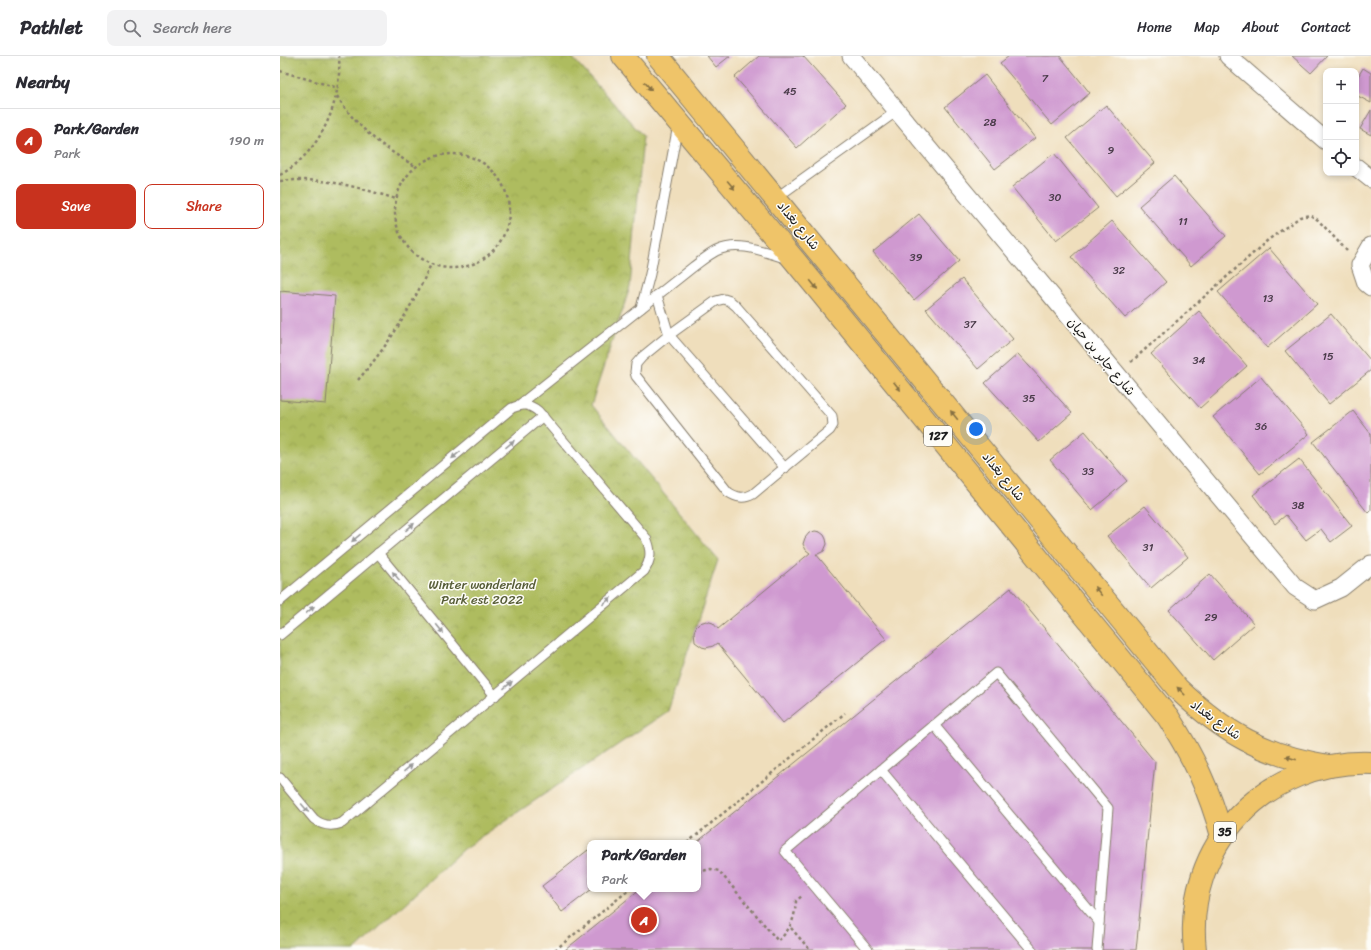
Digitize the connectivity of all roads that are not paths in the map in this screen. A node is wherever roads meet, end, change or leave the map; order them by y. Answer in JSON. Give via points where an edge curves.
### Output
{"nodes":[{"id":1,"x":623,"y":56,"type":"edge"},
{"id":2,"x":658,"y":56,"type":"edge"},
{"id":3,"x":851,"y":56,"type":"edge"},
{"id":4,"x":1228,"y":56,"type":"edge"},
{"id":5,"x":897,"y":111,"type":"junction"},
{"id":6,"x":678,"y":122,"type":"junction"},
{"id":7,"x":1325,"y":140,"type":"edge"},
{"id":8,"x":1359,"y":169,"type":"edge"},
{"id":9,"x":1371,"y":179,"type":"edge"},
{"id":10,"x":776,"y":198,"type":"junction"},
{"id":11,"x":1371,"y":246,"type":"edge"},
{"id":12,"x":795,"y":261,"type":"junction"},
{"id":13,"x":1371,"y":287,"type":"edge"},
{"id":14,"x":657,"y":295,"type":"junction"},
{"id":15,"x":641,"y":308,"type":"junction"},
{"id":16,"x":669,"y":335,"type":"junction"},
{"id":17,"x":519,"y":405,"type":"junction"},
{"id":18,"x":543,"y":416,"type":"junction"},
{"id":19,"x":785,"y":468,"type":"junction"},
{"id":20,"x":378,"y":553,"type":"junction"},
{"id":21,"x":1371,"y":564,"type":"edge"},
{"id":22,"x":280,"y":601,"type":"edge"},
{"id":23,"x":280,"y":635,"type":"edge"},
{"id":24,"x":495,"y":696,"type":"junction"},
{"id":25,"x":934,"y":725,"type":"junction"},
{"id":26,"x":1371,"y":763,"type":"edge"},
{"id":27,"x":1329,"y":766,"type":"junction"},
{"id":28,"x":881,"y":770,"type":"junction"},
{"id":29,"x":280,"y":778,"type":"edge"},
{"id":30,"x":1222,"y":836,"type":"junction"},
{"id":31,"x":1099,"y":922,"type":"junction"},
{"id":32,"x":868,"y":950,"type":"edge"},
{"id":33,"x":1032,"y":950,"type":"edge"},
{"id":34,"x":1097,"y":950,"type":"edge"},
{"id":35,"x":1195,"y":950,"type":"edge"}],
"edges":[{"from":1,"to":6,"type":"main road","name":"شارع بغداد","number":"127","one_way":true},
{"from":2,"to":10,"type":"main road","name":"شارع بغداد","number":"127"},
{"from":3,"to":5,"type":"street","name":"شارع جابر بن حيان"},
{"from":4,"to":7,"type":"street"},
{"from":5,"to":10,"type":"lane"},
{"from":5,"to":21,"type":"street","name":"شارع جابر بن حيان","via":[[1295,587],[1315,600],[1341,588]]},
{"from":6,"to":12,"type":"main road","name":"شارع بغداد","number":"127","one_way":true},
{"from":6,"to":15,"type":"lane","via":[[650,274]]},
{"from":8,"to":9,"type":"street"},
{"from":27,"to":10,"type":"main road","name":"شارع بغداد","number":"127","one_way":true,"via":[[1289,758],[1252,743],[1216,722],[1178,689]]},
{"from":11,"to":13,"type":"street","via":[[1360,265],[1366,283]]},
{"from":12,"to":14,"type":"lane","via":[[743,246],[731,246],[715,251]]},
{"from":12,"to":30,"type":"main road","name":"شارع بغداد","number":"127","one_way":true,"via":[[1168,717],[1197,766]]},
{"from":14,"to":15,"type":"lane"},
{"from":14,"to":16,"type":"lane"},
{"from":15,"to":17,"type":"lane"},
{"from":16,"to":19,"type":"lane"},
{"from":16,"to":19,"type":"lane","via":[[636,364],[636,376],[728,492],[745,498]]},
{"from":16,"to":19,"type":"lane","via":[[716,301],[730,301],[822,404],[832,416],[833,425]]},
{"from":17,"to":18,"type":"lane","via":[[532,406]]},
{"from":17,"to":22,"type":"lane","one_way":true,"via":[[512,408]]},
{"from":20,"to":18,"type":"lane","one_way":true},
{"from":24,"to":18,"type":"lane","one_way":true,"via":[[644,571],[651,555],[646,538]]},
{"from":23,"to":20,"type":"lane","one_way":true},
{"from":20,"to":24,"type":"lane"},
{"from":29,"to":24,"type":"lane","one_way":true,"via":[[319,823],[330,826],[342,824]]},
{"from":25,"to":28,"type":"lane"},
{"from":25,"to":31,"type":"lane"},
{"from":25,"to":31,"type":"lane","via":[[996,673],[1108,808]]},
{"from":26,"to":27,"type":"main road","number":"35"},
{"from":27,"to":30,"type":"main road","number":"35","via":[[1280,783],[1238,816]]},
{"from":28,"to":32,"type":"lane","via":[[785,851]]},
{"from":28,"to":33,"type":"lane"},
{"from":30,"to":35,"type":"main road","number":"35","via":[[1209,859],[1194,908]]},
{"from":31,"to":34,"type":"lane"}]}
